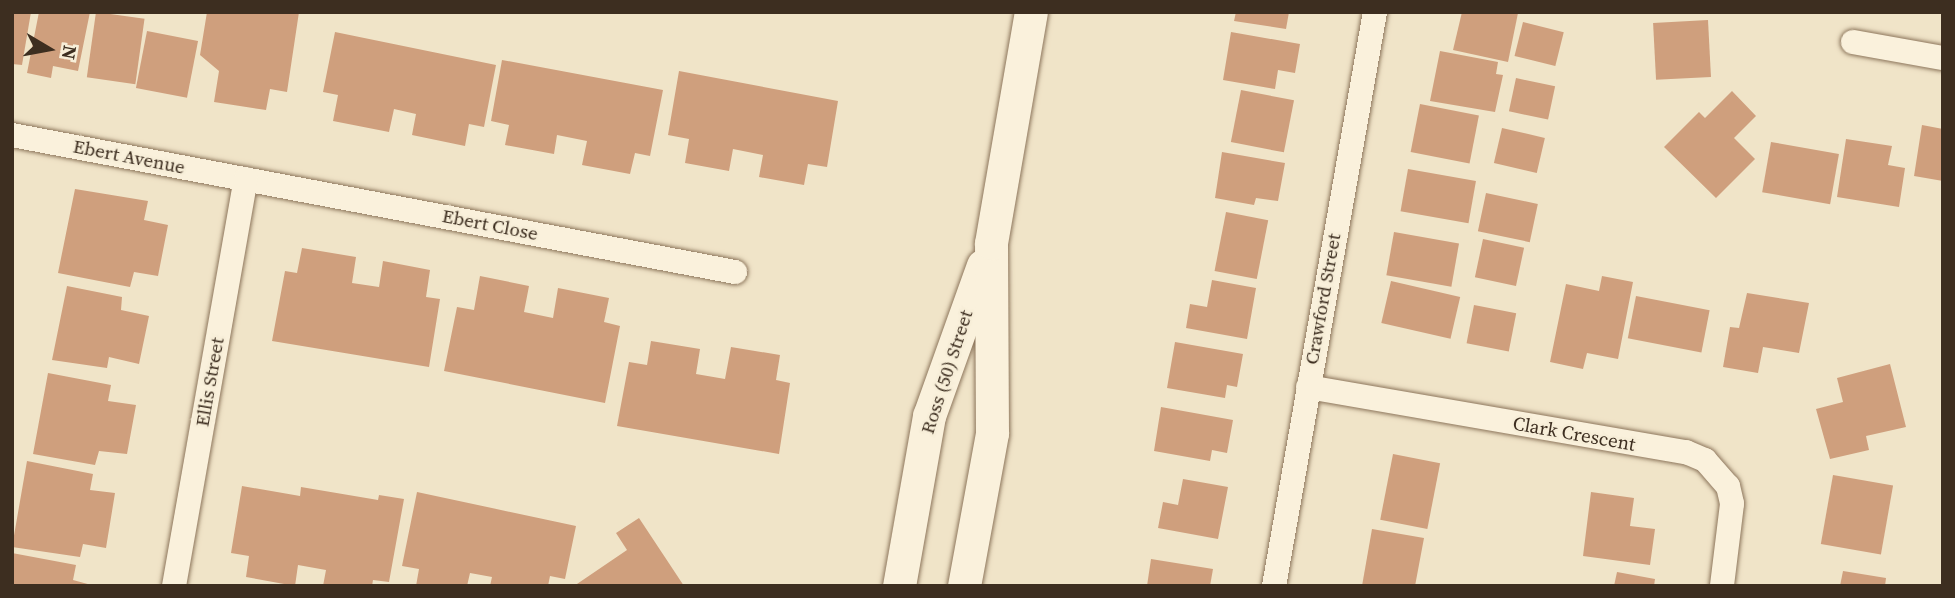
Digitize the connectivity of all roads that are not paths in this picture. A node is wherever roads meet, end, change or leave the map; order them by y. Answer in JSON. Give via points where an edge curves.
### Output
{"nodes":[{"id":1,"x":1031,"y":12,"type":"edge"},
{"id":2,"x":1375,"y":12,"type":"edge"},
{"id":3,"x":1853,"y":42,"type":"dead end"},
{"id":4,"x":1943,"y":58,"type":"edge"},
{"id":5,"x":12,"y":135,"type":"edge"},
{"id":6,"x":246,"y":179,"type":"junction"},
{"id":7,"x":991,"y":243,"type":"junction"},
{"id":8,"x":735,"y":272,"type":"dead end"},
{"id":9,"x":1307,"y":387,"type":"junction"},
{"id":10,"x":174,"y":586,"type":"edge"},
{"id":11,"x":899,"y":586,"type":"edge"},
{"id":12,"x":964,"y":586,"type":"edge"},
{"id":13,"x":1274,"y":586,"type":"edge"},
{"id":14,"x":1722,"y":586,"type":"edge"}],
"edges":[{"from":1,"to":7,"type":"main road","name":"Ross (50) Street"},
{"from":2,"to":9,"type":"street","name":"Crawford Street"},
{"from":3,"to":4,"type":"street"},
{"from":5,"to":6,"type":"street","name":"Ebert Avenue"},
{"from":6,"to":8,"type":"street","name":"Ebert Close"},
{"from":6,"to":10,"type":"street","name":"Ellis Street"},
{"from":7,"to":11,"type":"main road","name":"Ross (50) Street","via":[[929,416]]},
{"from":7,"to":12,"type":"main road","name":"Ross (50) Street","via":[[992,433]]},
{"from":9,"to":13,"type":"street","name":"Crawford Street"},
{"from":9,"to":14,"type":"street","name":"Clark Crescent","via":[[1686,452],[1705,460],[1728,486],[1732,503]]}]}
